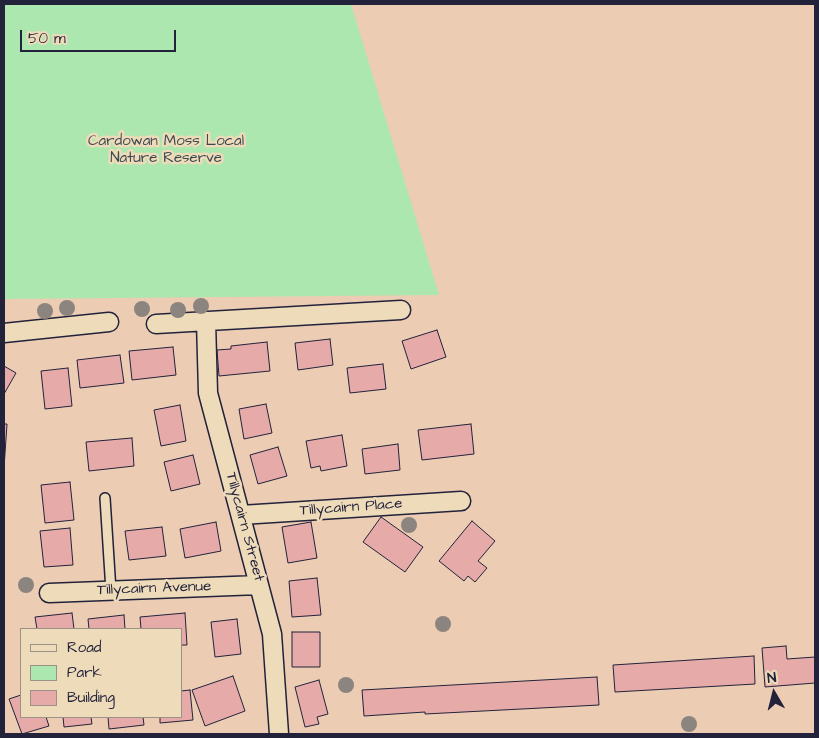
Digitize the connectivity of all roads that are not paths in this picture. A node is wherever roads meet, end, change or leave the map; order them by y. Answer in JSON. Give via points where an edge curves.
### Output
{"nodes":[{"id":1,"x":400,"y":310,"type":"dead end"},
{"id":2,"x":206,"y":321,"type":"junction"},
{"id":3,"x":109,"y":322,"type":"dead end"},
{"id":4,"x":156,"y":324,"type":"dead end"},
{"id":5,"x":4,"y":333,"type":"edge"},
{"id":6,"x":105,"y":498,"type":"dead end"},
{"id":7,"x":462,"y":501,"type":"dead end"},
{"id":8,"x":240,"y":515,"type":"junction"},
{"id":9,"x":259,"y":585,"type":"junction"},
{"id":10,"x":111,"y":591,"type":"junction"},
{"id":11,"x":49,"y":593,"type":"dead end"},
{"id":12,"x":279,"y":734,"type":"edge"}],
"edges":[{"from":1,"to":2,"type":"street"},
{"from":2,"to":4,"type":"street"},
{"from":2,"to":8,"type":"street","name":"Tillycairn Street","via":[[208,392]]},
{"from":3,"to":5,"type":"street"},
{"from":6,"to":10,"type":"lane"},
{"from":7,"to":8,"type":"street","name":"Tillycairn Place"},
{"from":8,"to":9,"type":"street","name":"Tillycairn Street"},
{"from":9,"to":10,"type":"street","name":"Tillycairn Avenue"},
{"from":9,"to":12,"type":"street","name":"Tillycairn Street","via":[[272,634]]},
{"from":10,"to":11,"type":"street","name":"Tillycairn Avenue"}]}
